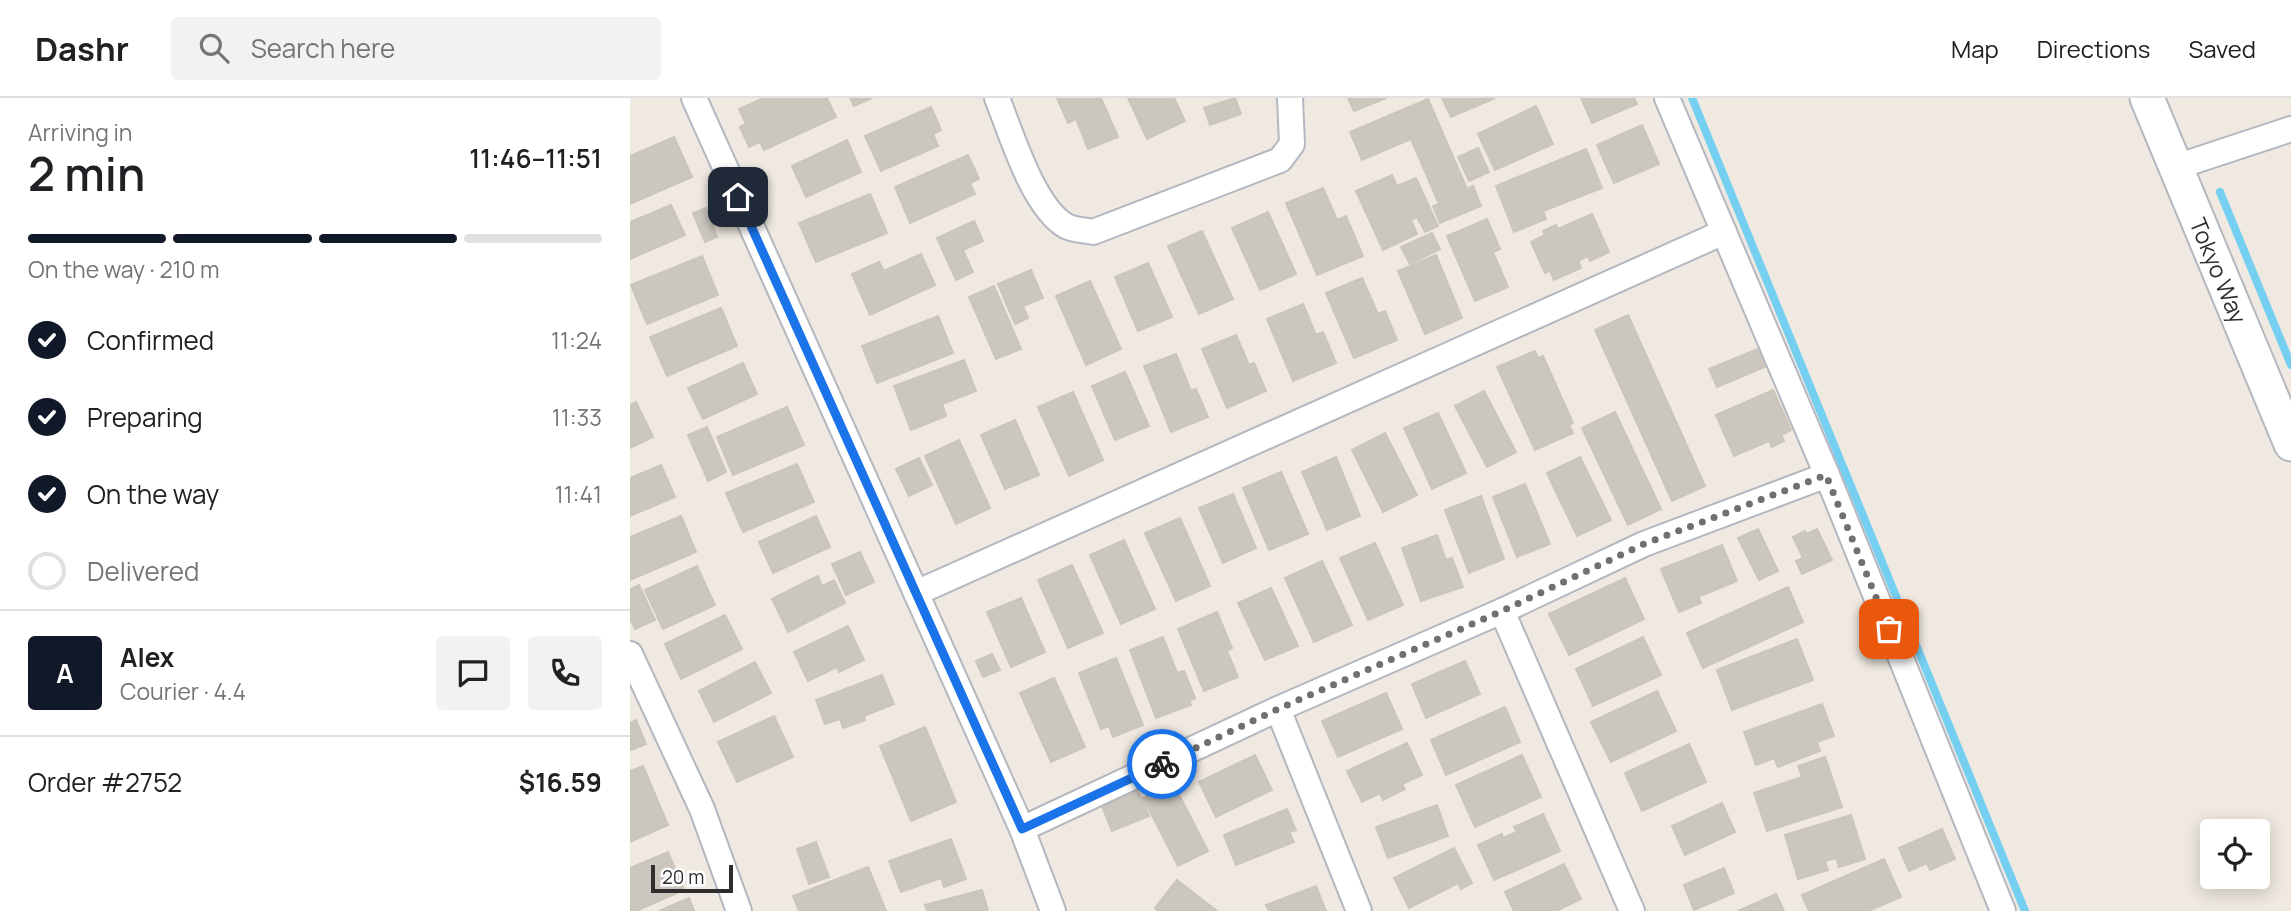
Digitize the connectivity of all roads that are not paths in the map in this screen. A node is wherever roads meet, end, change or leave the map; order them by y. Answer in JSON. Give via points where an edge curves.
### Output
{"nodes":[{"id":1,"x":694,"y":98,"type":"edge"},
{"id":2,"x":997,"y":98,"type":"edge"},
{"id":3,"x":1290,"y":98,"type":"edge"},
{"id":4,"x":1667,"y":98,"type":"edge"},
{"id":5,"x":2147,"y":98,"type":"edge"},
{"id":6,"x":2291,"y":129,"type":"edge"},
{"id":7,"x":2176,"y":167,"type":"junction"},
{"id":8,"x":1724,"y":232,"type":"junction"},
{"id":9,"x":2291,"y":444,"type":"edge"},
{"id":10,"x":1826,"y":475,"type":"junction"},
{"id":11,"x":916,"y":593,"type":"junction"},
{"id":12,"x":1502,"y":611,"type":"junction"},
{"id":13,"x":630,"y":654,"type":"edge"},
{"id":14,"x":639,"y":701,"type":"edge"},
{"id":15,"x":1278,"y":709,"type":"junction"},
{"id":16,"x":1022,"y":829,"type":"junction"},
{"id":17,"x":739,"y":911,"type":"edge"},
{"id":18,"x":1053,"y":911,"type":"edge"},
{"id":19,"x":1359,"y":911,"type":"edge"},
{"id":20,"x":1632,"y":911,"type":"edge"},
{"id":21,"x":2003,"y":911,"type":"edge"}],
"edges":[{"from":1,"to":11,"type":"street"},
{"from":2,"to":3,"type":"street","via":[[1030,179],[1048,210],[1067,226],[1093,232],[1280,160],[1293,144]]},
{"from":4,"to":8,"type":"street"},
{"from":5,"to":7,"type":"main road","name":"Tokyo Way"},
{"from":6,"to":7,"type":"street"},
{"from":7,"to":9,"type":"main road","name":"Tokyo Way"},
{"from":8,"to":10,"type":"street"},
{"from":8,"to":11,"type":"street"},
{"from":10,"to":12,"type":"street","via":[[1644,544]]},
{"from":10,"to":21,"type":"street"},
{"from":11,"to":16,"type":"street"},
{"from":12,"to":15,"type":"street"},
{"from":12,"to":20,"type":"street"},
{"from":13,"to":14,"type":"street"},
{"from":14,"to":17,"type":"street","via":[[702,809]]},
{"from":15,"to":16,"type":"street"},
{"from":15,"to":19,"type":"street"},
{"from":16,"to":18,"type":"street"}]}
